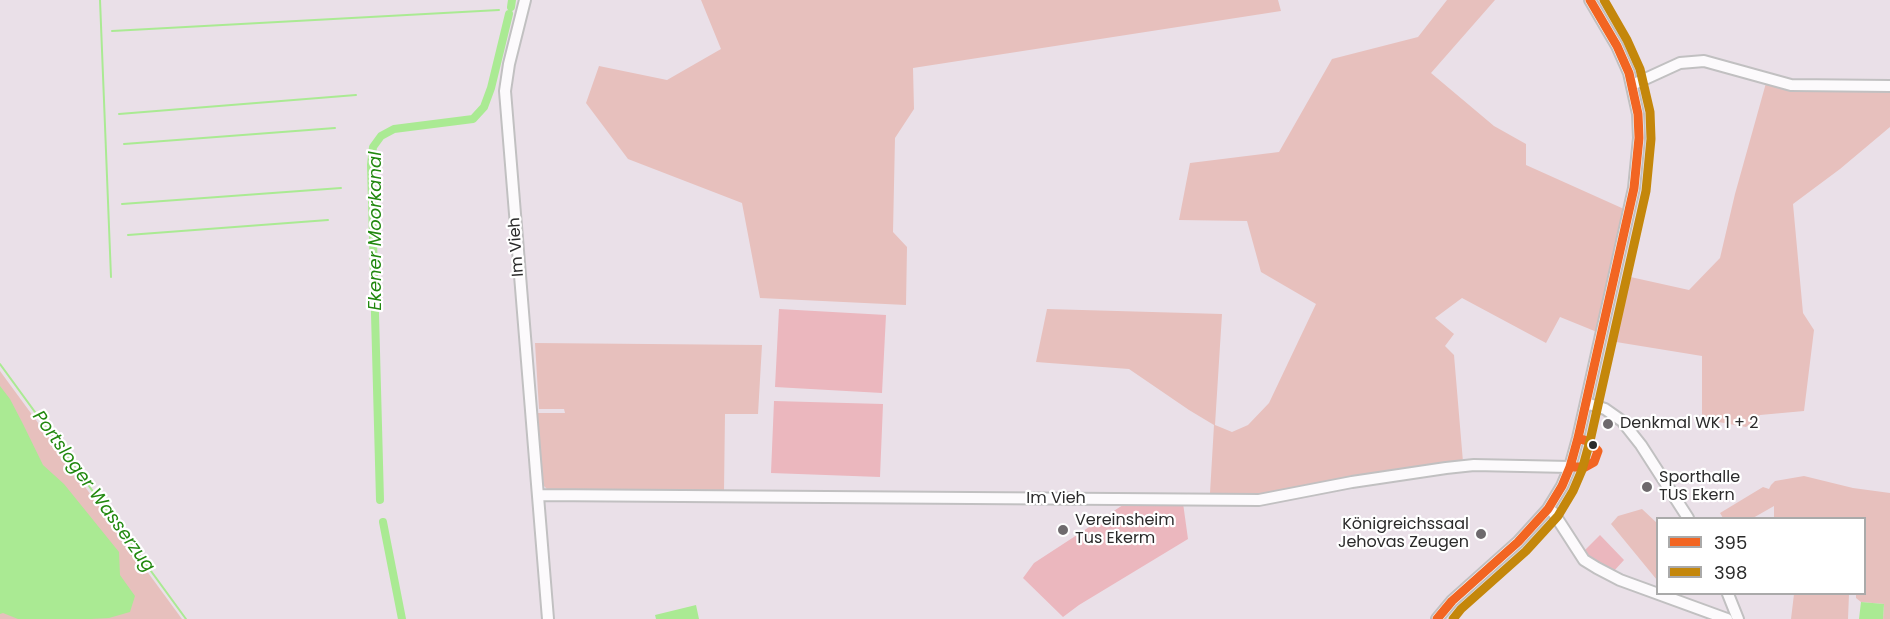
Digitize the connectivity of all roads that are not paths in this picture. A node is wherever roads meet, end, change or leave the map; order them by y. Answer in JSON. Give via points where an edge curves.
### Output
{"nodes":[{"id":1,"x":525,"y":0,"type":"edge"},
{"id":2,"x":1590,"y":0,"type":"edge"},
{"id":3,"x":1632,"y":85,"type":"junction"},
{"id":4,"x":1890,"y":86,"type":"edge"},
{"id":5,"x":1586,"y":402,"type":"junction"},
{"id":6,"x":1570,"y":467,"type":"junction"},
{"id":7,"x":538,"y":495,"type":"junction"},
{"id":8,"x":1548,"y":509,"type":"junction"},
{"id":9,"x":1687,"y":517,"type":"edge"},
{"id":10,"x":1656,"y":593,"type":"edge"},
{"id":11,"x":1661,"y":595,"type":"edge"},
{"id":12,"x":1728,"y":595,"type":"edge"},
{"id":13,"x":549,"y":619,"type":"edge"},
{"id":14,"x":1437,"y":619,"type":"edge"},
{"id":15,"x":1727,"y":619,"type":"edge"},
{"id":16,"x":1738,"y":619,"type":"edge"}],
"edges":[{"from":1,"to":7,"type":"street","name":"Im Vieh","via":[[505,91]]},
{"from":2,"to":3,"type":"street","via":[[1617,46]]},
{"from":3,"to":4,"type":"street","via":[[1673,65],[1704,61],[1791,85]]},
{"from":3,"to":5,"type":"street","via":[[1639,126],[1638,162]]},
{"from":5,"to":6,"type":"street"},
{"from":5,"to":9,"type":"street","via":[[1622,421]]},
{"from":6,"to":7,"type":"street","name":"Im Vieh","via":[[1474,465],[1259,500]]},
{"from":6,"to":8,"type":"street"},
{"from":7,"to":13,"type":"street","name":"Im Vieh"},
{"from":8,"to":10,"type":"street","via":[[1584,560],[1620,580]]},
{"from":8,"to":14,"type":"street"},
{"from":11,"to":15,"type":"street"},
{"from":12,"to":16,"type":"street"}]}
